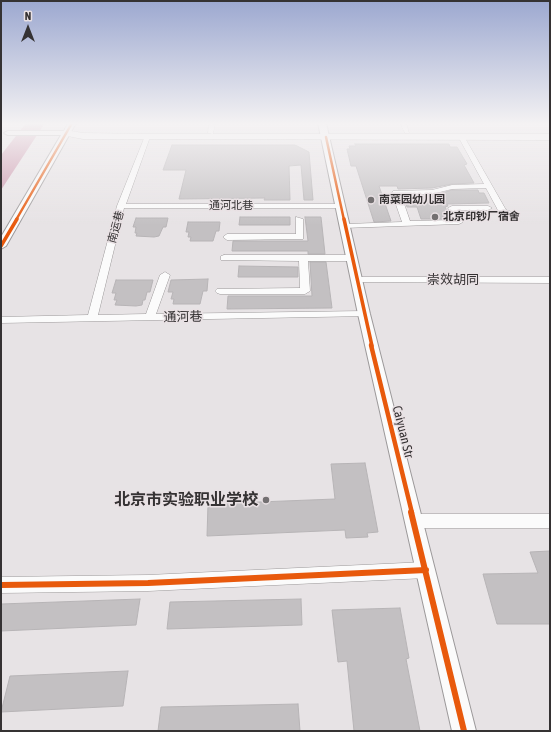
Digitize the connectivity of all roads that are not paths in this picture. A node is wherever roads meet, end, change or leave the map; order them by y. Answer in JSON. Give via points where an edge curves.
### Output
{"nodes":[{"id":1,"x":48,"y":157,"type":"edge"},
{"id":2,"x":50,"y":157,"type":"edge"},
{"id":3,"x":140,"y":157,"type":"edge"},
{"id":4,"x":330,"y":157,"type":"edge"},
{"id":5,"x":472,"y":157,"type":"edge"},
{"id":6,"x":487,"y":186,"type":"junction"},
{"id":7,"x":121,"y":206,"type":"junction"},
{"id":8,"x":341,"y":206,"type":"junction"},
{"id":9,"x":488,"y":208,"type":"dead end"},
{"id":10,"x":512,"y":215,"type":"dead end"},
{"id":11,"x":298,"y":219,"type":"dead end"},
{"id":12,"x":407,"y":223,"type":"junction"},
{"id":13,"x":346,"y":226,"type":"junction"},
{"id":14,"x":1,"y":236,"type":"edge"},
{"id":15,"x":227,"y":237,"type":"dead end"},
{"id":16,"x":1,"y":246,"type":"edge"},
{"id":17,"x":224,"y":258,"type":"dead end"},
{"id":18,"x":303,"y":258,"type":"junction"},
{"id":19,"x":353,"y":258,"type":"junction"},
{"id":20,"x":165,"y":275,"type":"dead end"},
{"id":21,"x":357,"y":280,"type":"junction"},
{"id":22,"x":550,"y":280,"type":"edge"},
{"id":23,"x":220,"y":291,"type":"dead end"},
{"id":24,"x":364,"y":314,"type":"junction"},
{"id":25,"x":150,"y":318,"type":"junction"},
{"id":26,"x":92,"y":319,"type":"junction"},
{"id":27,"x":1,"y":320,"type":"edge"},
{"id":28,"x":550,"y":521,"type":"edge"},
{"id":29,"x":414,"y":522,"type":"junction"},
{"id":30,"x":426,"y":570,"type":"junction"},
{"id":31,"x":1,"y":585,"type":"edge"},
{"id":32,"x":464,"y":731,"type":"edge"}],
"edges":[{"from":1,"to":14,"type":"street"},
{"from":2,"to":16,"type":"street"},
{"from":3,"to":7,"type":"street","name":"南运巷"},
{"from":4,"to":8,"type":"street","name":"Caiyuan Str"},
{"from":5,"to":6,"type":"street"},
{"from":6,"to":10,"type":"street","via":[[502,212]]},
{"from":6,"to":12,"type":"street","via":[[452,187],[432,192],[396,192]]},
{"from":7,"to":8,"type":"street","name":"通河北巷"},
{"from":7,"to":26,"type":"street","name":"南运巷"},
{"from":8,"to":13,"type":"street","name":"Caiyuan Str"},
{"from":9,"to":12,"type":"street","via":[[452,208],[458,222]]},
{"from":11,"to":15,"type":"street","via":[[300,237]]},
{"from":12,"to":13,"type":"street"},
{"from":13,"to":19,"type":"street","name":"Caiyuan Str"},
{"from":17,"to":18,"type":"street"},
{"from":18,"to":19,"type":"street"},
{"from":18,"to":23,"type":"street","via":[[305,291]]},
{"from":19,"to":21,"type":"street","name":"Caiyuan Str"},
{"from":20,"to":25,"type":"street"},
{"from":21,"to":22,"type":"street","name":"崇效胡同"},
{"from":21,"to":24,"type":"street","name":"Caiyuan Str"},
{"from":24,"to":25,"type":"street","name":"通河巷"},
{"from":24,"to":29,"type":"street","name":"Caiyuan Str"},
{"from":25,"to":26,"type":"street","name":"通河巷"},
{"from":26,"to":27,"type":"street","name":"通河巷"},
{"from":28,"to":29,"type":"street"},
{"from":29,"to":30,"type":"street","name":"Caiyuan Str"},
{"from":30,"to":31,"type":"street","via":[[148,583]]},
{"from":30,"to":32,"type":"street","name":"Caiyuan Str"}]}
